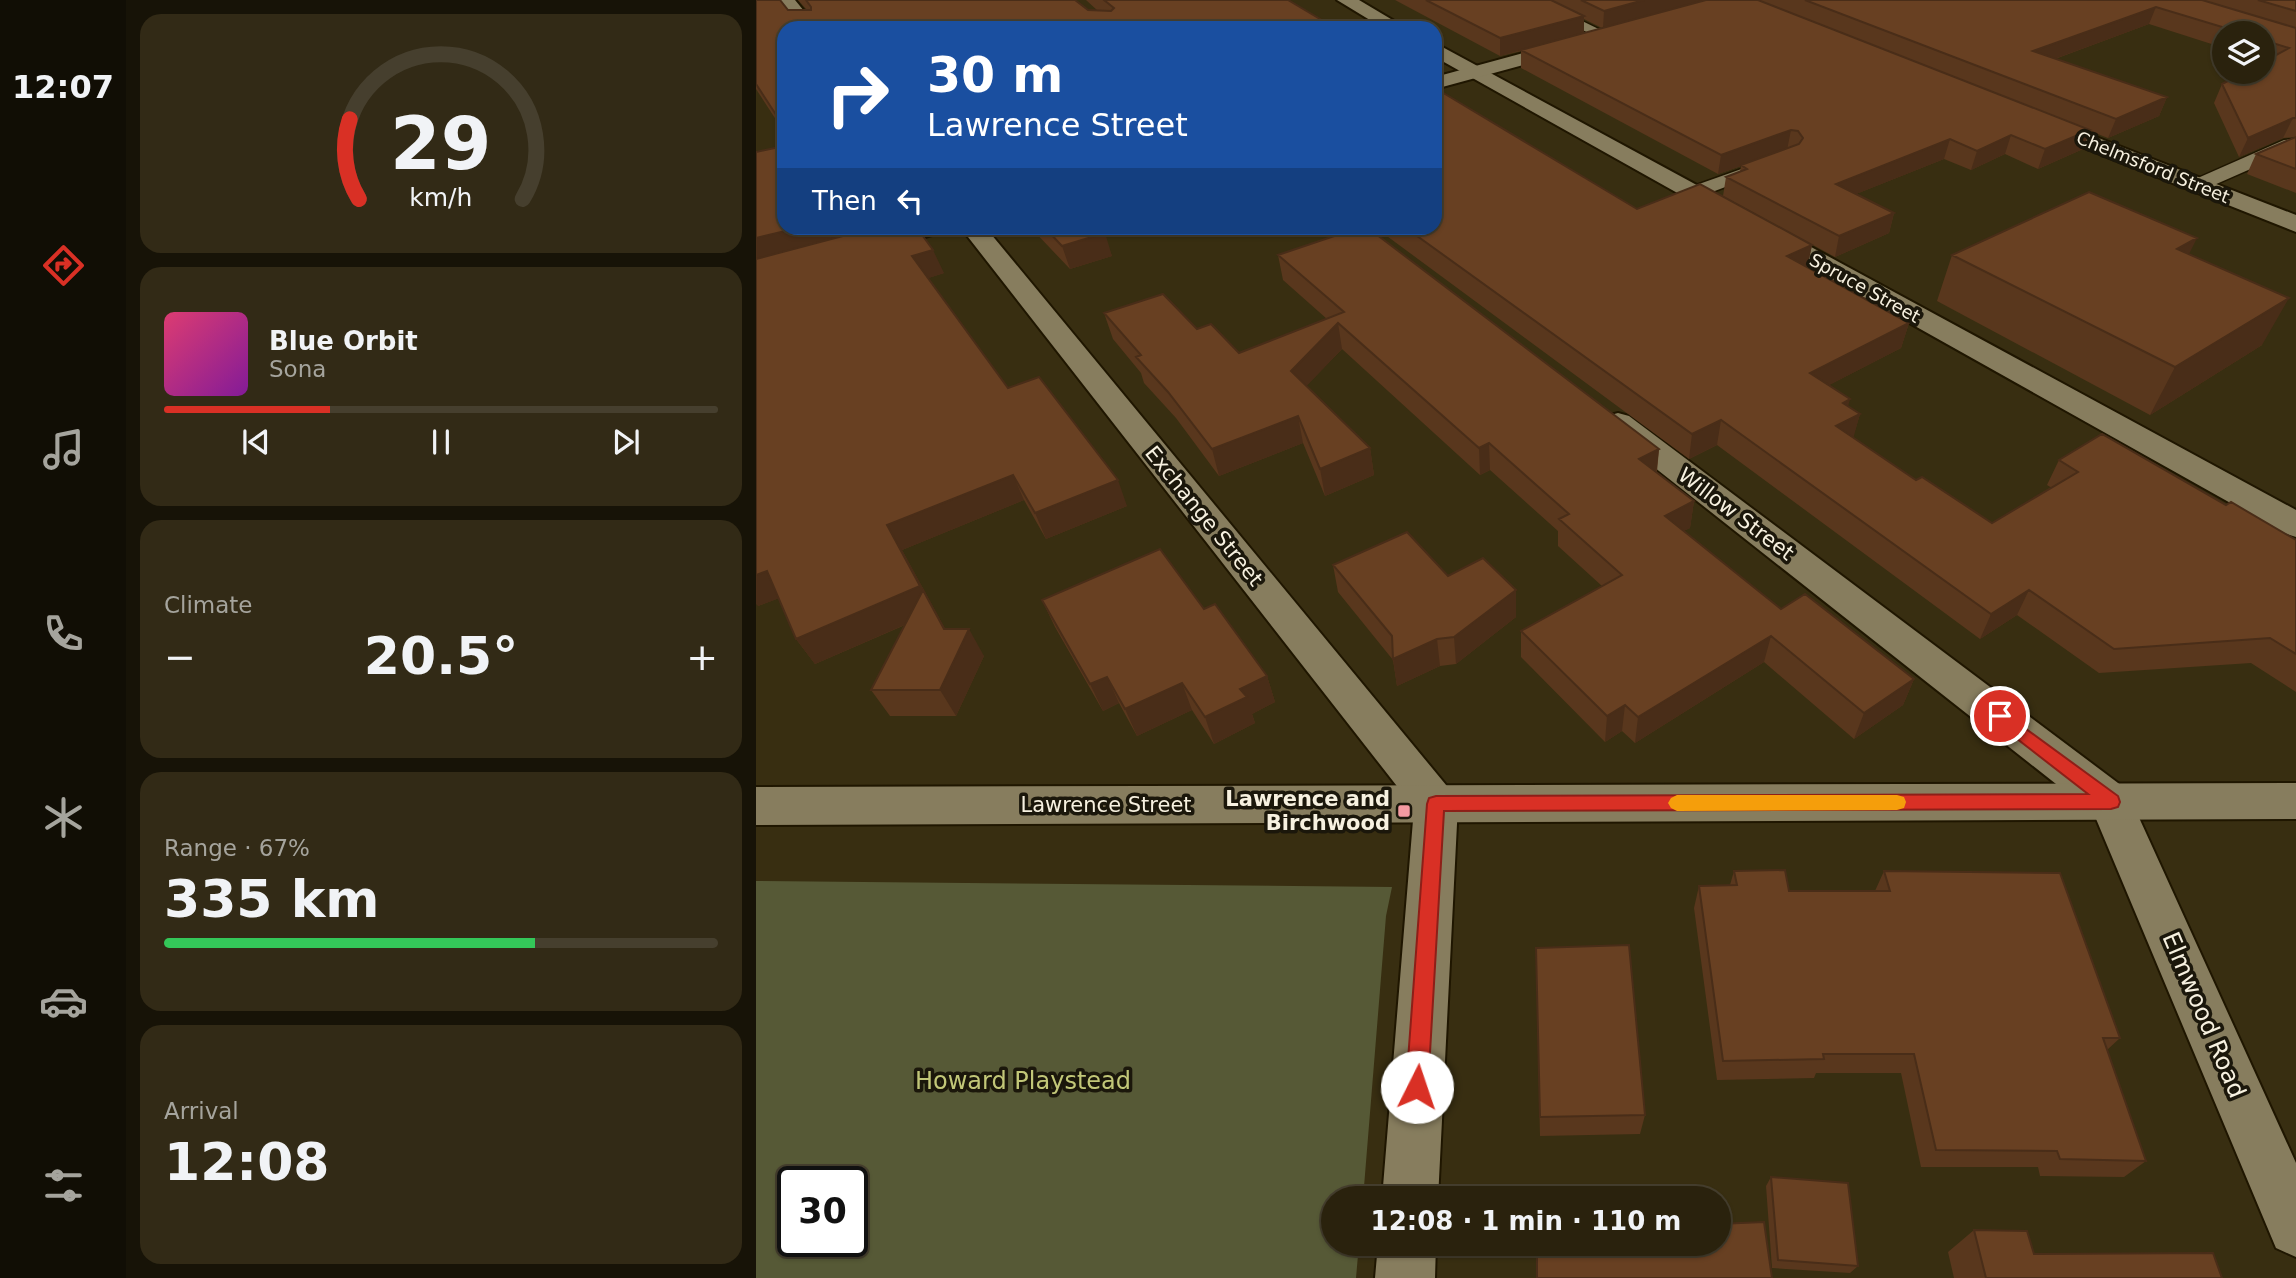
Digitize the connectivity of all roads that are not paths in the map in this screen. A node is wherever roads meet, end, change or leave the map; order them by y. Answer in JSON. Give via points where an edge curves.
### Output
{"nodes":[{"id":1,"x":785,"y":0,"type":"edge"},
{"id":2,"x":1346,"y":0,"type":"edge"},
{"id":3,"x":1528,"y":0,"type":"edge"},
{"id":4,"x":803,"y":21,"type":"edge"},
{"id":5,"x":1384,"y":21,"type":"edge"},
{"id":6,"x":1612,"y":34,"type":"joint"},
{"id":7,"x":1442,"y":53,"type":"edge"},
{"id":8,"x":1476,"y":72,"type":"junction"},
{"id":9,"x":1442,"y":81,"type":"edge"},
{"id":10,"x":2019,"y":113,"type":"edge"},
{"id":11,"x":2296,"y":144,"type":"edge"},
{"id":12,"x":1776,"y":162,"type":"edge"},
{"id":13,"x":2199,"y":185,"type":"junction"},
{"id":14,"x":1684,"y":189,"type":"junction"},
{"id":15,"x":2296,"y":224,"type":"edge"},
{"id":16,"x":905,"y":235,"type":"edge"},
{"id":17,"x":979,"y":235,"type":"edge"},
{"id":18,"x":850,"y":250,"type":"edge"},
{"id":19,"x":1594,"y":405,"type":"edge"},
{"id":20,"x":2296,"y":526,"type":"edge"},
{"id":21,"x":2296,"y":801,"type":"edge"},
{"id":22,"x":2111,"y":802,"type":"junction"},
{"id":23,"x":1436,"y":804,"type":"junction"},
{"id":24,"x":756,"y":806,"type":"edge"},
{"id":25,"x":1411,"y":1186,"type":"edge"},
{"id":26,"x":2296,"y":1228,"type":"edge"},
{"id":27,"x":1406,"y":1256,"type":"edge"},
{"id":28,"x":1405,"y":1278,"type":"edge"}],
"edges":[{"from":1,"to":4,"type":"street"},
{"from":2,"to":5,"type":"street"},
{"from":3,"to":6,"type":"lane"},
{"from":6,"to":8,"type":"street"},
{"from":7,"to":8,"type":"street","name":"Spruce Street"},
{"from":8,"to":9,"type":"street"},
{"from":8,"to":14,"type":"street","name":"Spruce Street"},
{"from":10,"to":13,"type":"street","name":"Chelmsford Street"},
{"from":11,"to":13,"type":"lane"},
{"from":12,"to":14,"type":"lane"},
{"from":13,"to":15,"type":"street","name":"Chelmsford Street"},
{"from":14,"to":20,"type":"street","name":"Spruce Street"},
{"from":16,"to":18,"type":"street"},
{"from":17,"to":23,"type":"street","name":"Exchange Street"},
{"from":19,"to":22,"type":"street","name":"Willow Street"},
{"from":21,"to":22,"type":"street","name":"Lawrence Street"},
{"from":22,"to":23,"type":"street","name":"Lawrence Street"},
{"from":22,"to":26,"type":"street","name":"Elmwood Road"},
{"from":23,"to":24,"type":"street","name":"Lawrence Street"},
{"from":23,"to":25,"type":"street"},
{"from":27,"to":28,"type":"street"}]}
